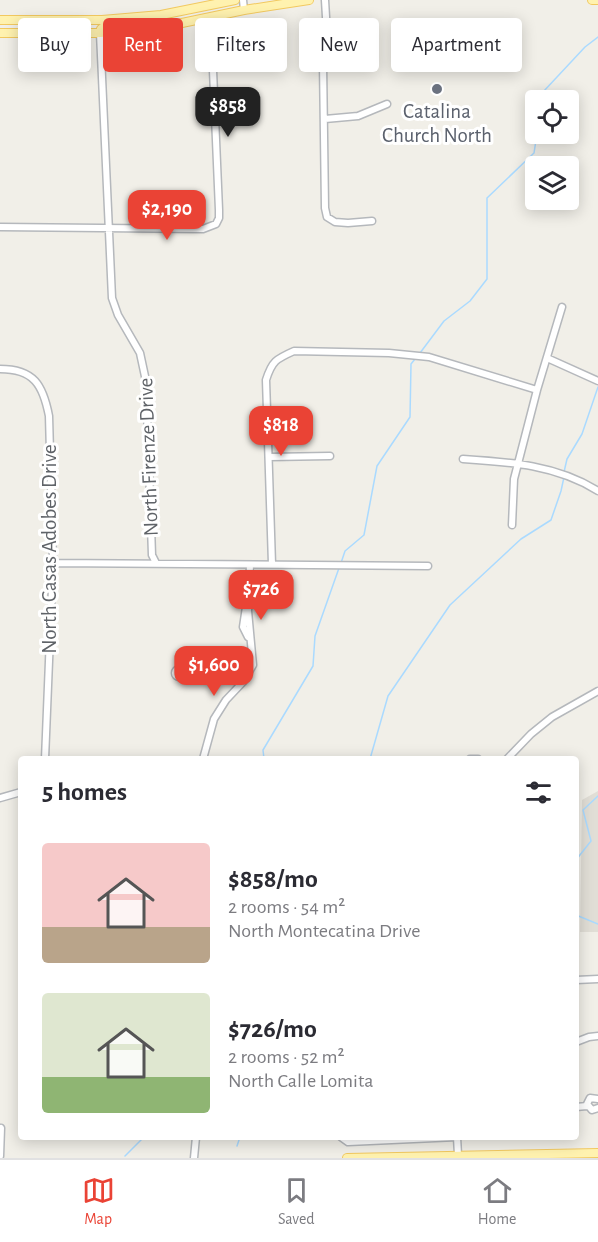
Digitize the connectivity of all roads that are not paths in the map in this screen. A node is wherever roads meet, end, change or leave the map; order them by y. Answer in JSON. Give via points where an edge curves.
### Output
{"nodes":[{"id":1,"x":235,"y":0,"type":"edge"},
{"id":2,"x":243,"y":0,"type":"edge"},
{"id":3,"x":309,"y":0,"type":"edge"},
{"id":4,"x":325,"y":0,"type":"edge"},
{"id":5,"x":592,"y":0,"type":"edge"},
{"id":6,"x":598,"y":0,"type":"edge"},
{"id":7,"x":244,"y":10,"type":"junction"},
{"id":8,"x":183,"y":11,"type":"junction"},
{"id":9,"x":0,"y":20,"type":"edge"},
{"id":10,"x":0,"y":33,"type":"edge"},
{"id":11,"x":100,"y":33,"type":"junction"},
{"id":12,"x":213,"y":72,"type":"edge"},
{"id":13,"x":387,"y":104,"type":"dead end"},
{"id":14,"x":325,"y":119,"type":"junction"},
{"id":15,"x":372,"y":221,"type":"dead end"},
{"id":16,"x":0,"y":227,"type":"edge"},
{"id":17,"x":111,"y":229,"type":"junction"},
{"id":18,"x":562,"y":307,"type":"dead end"},
{"id":19,"x":547,"y":358,"type":"junction"},
{"id":20,"x":0,"y":369,"type":"edge"},
{"id":21,"x":598,"y":381,"type":"edge"},
{"id":22,"x":537,"y":390,"type":"junction"},
{"id":23,"x":330,"y":456,"type":"dead end"},
{"id":24,"x":269,"y":457,"type":"junction"},
{"id":25,"x":463,"y":459,"type":"dead end"},
{"id":26,"x":518,"y":463,"type":"junction"},
{"id":27,"x":598,"y":491,"type":"edge"},
{"id":28,"x":513,"y":525,"type":"dead end"},
{"id":29,"x":53,"y":563,"type":"junction"},
{"id":30,"x":156,"y":563,"type":"junction"},
{"id":31,"x":272,"y":564,"type":"junction"},
{"id":32,"x":250,"y":565,"type":"junction"},
{"id":33,"x":428,"y":566,"type":"dead end"},
{"id":34,"x":183,"y":673,"type":"dead end"},
{"id":35,"x":243,"y":682,"type":"junction"},
{"id":36,"x":598,"y":691,"type":"edge"},
{"id":37,"x":45,"y":756,"type":"edge"},
{"id":38,"x":204,"y":756,"type":"edge"},
{"id":39,"x":510,"y":756,"type":"edge"},
{"id":40,"x":18,"y":793,"type":"edge"},
{"id":41,"x":0,"y":798,"type":"edge"},
{"id":42,"x":598,"y":978,"type":"edge"},
{"id":43,"x":579,"y":980,"type":"edge"},
{"id":44,"x":598,"y":1036,"type":"edge"},
{"id":45,"x":579,"y":1041,"type":"edge"},
{"id":46,"x":598,"y":1099,"type":"edge"},
{"id":47,"x":587,"y":1106,"type":"junction"},
{"id":48,"x":579,"y":1107,"type":"edge"},
{"id":49,"x":598,"y":1108,"type":"edge"},
{"id":50,"x":0,"y":1129,"type":"edge"},
{"id":51,"x":196,"y":1140,"type":"edge"},
{"id":52,"x":345,"y":1140,"type":"edge"},
{"id":53,"x":392,"y":1140,"type":"edge"},
{"id":54,"x":457,"y":1140,"type":"edge"},
{"id":55,"x":598,"y":1153,"type":"edge"},
{"id":56,"x":458,"y":1155,"type":"junction"},
{"id":57,"x":0,"y":1156,"type":"edge"},
{"id":58,"x":558,"y":1156,"type":"edge"},
{"id":59,"x":194,"y":1158,"type":"edge"},
{"id":60,"x":347,"y":1158,"type":"edge"}],
"edges":[{"from":1,"to":8,"type":"main road"},
{"from":2,"to":7,"type":"street"},
{"from":3,"to":7,"type":"main road"},
{"from":4,"to":14,"type":"street"},
{"from":5,"to":6,"type":"main road"},
{"from":7,"to":11,"type":"main road","via":[[158,28]]},
{"from":8,"to":9,"type":"main road","via":[[102,20]]},
{"from":8,"to":11,"type":"main road","via":[[165,19],[105,26]]},
{"from":10,"to":11,"type":"main road"},
{"from":11,"to":17,"type":"street","name":"North Firenze Drive"},
{"from":12,"to":17,"type":"street","via":[[219,210],[216,224],[203,230]]},
{"from":13,"to":14,"type":"street","via":[[358,116]]},
{"from":14,"to":15,"type":"street","via":[[327,217],[337,222]]},
{"from":16,"to":17,"type":"street"},
{"from":17,"to":30,"type":"street","name":"North Firenze Drive","via":[[112,298],[140,353],[146,381],[152,555]]},
{"from":18,"to":19,"type":"street"},
{"from":19,"to":21,"type":"street"},
{"from":19,"to":22,"type":"street"},
{"from":20,"to":29,"type":"street","name":"North Casas Adobes Drive","via":[[25,373],[36,380],[45,395]]},
{"from":22,"to":24,"type":"street","via":[[429,357],[294,351],[271,364],[266,381]]},
{"from":22,"to":26,"type":"street"},
{"from":23,"to":24,"type":"street"},
{"from":24,"to":31,"type":"street"},
{"from":25,"to":26,"type":"street"},
{"from":26,"to":27,"type":"street","via":[[564,475]]},
{"from":26,"to":28,"type":"street"},
{"from":29,"to":30,"type":"street"},
{"from":29,"to":37,"type":"street","name":"North Casas Adobes Drive"},
{"from":30,"to":32,"type":"street"},
{"from":31,"to":32,"type":"street"},
{"from":31,"to":33,"type":"street"},
{"from":32,"to":35,"type":"street","via":[[243,627],[251,643],[253,665]]},
{"from":34,"to":35,"type":"street","via":[[230,675]]},
{"from":35,"to":38,"type":"street","via":[[214,719]]},
{"from":36,"to":39,"type":"street","via":[[542,724]]},
{"from":40,"to":41,"type":"street"},
{"from":42,"to":43,"type":"street"},
{"from":44,"to":45,"type":"street"},
{"from":46,"to":47,"type":"street","via":[[590,1098]]},
{"from":47,"to":48,"type":"street"},
{"from":47,"to":49,"type":"street","via":[[592,1110]]},
{"from":50,"to":57,"type":"street"},
{"from":51,"to":59,"type":"street"},
{"from":52,"to":53,"type":"street"},
{"from":54,"to":56,"type":"street"},
{"from":55,"to":58,"type":"main road"},
{"from":56,"to":58,"type":"main road"},
{"from":56,"to":60,"type":"main road"}]}
